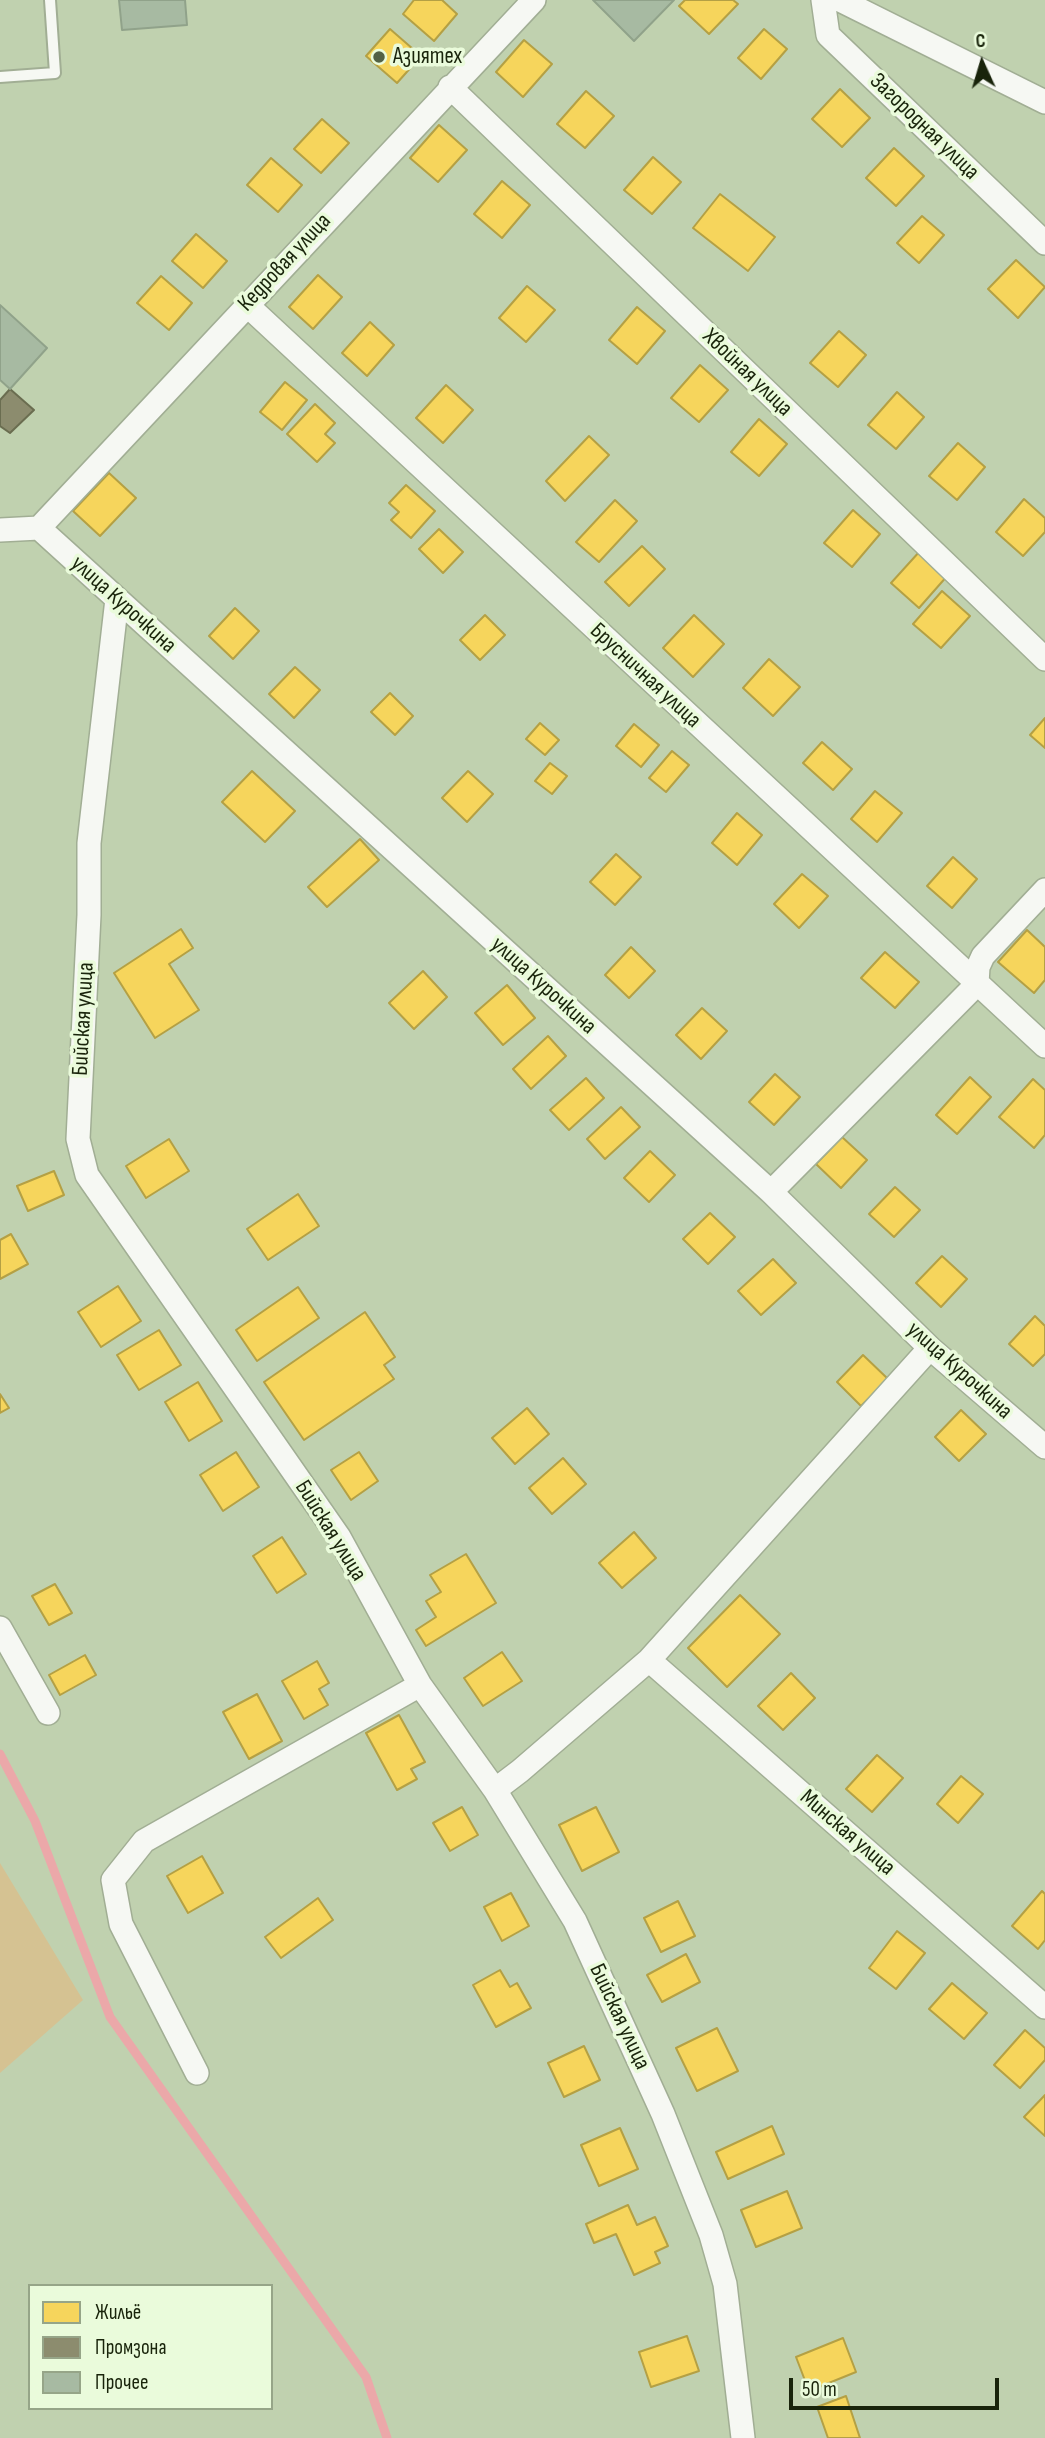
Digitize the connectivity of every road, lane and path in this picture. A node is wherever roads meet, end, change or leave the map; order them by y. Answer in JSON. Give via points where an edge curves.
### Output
{"nodes":[{"id":1,"x":50,"y":0,"type":"edge"},
{"id":2,"x":534,"y":0,"type":"edge"},
{"id":3,"x":823,"y":0,"type":"edge"},
{"id":4,"x":840,"y":0,"type":"edge"},
{"id":5,"x":0,"y":77,"type":"edge"},
{"id":6,"x":450,"y":87,"type":"junction"},
{"id":7,"x":1045,"y":102,"type":"edge"},
{"id":8,"x":1045,"y":243,"type":"edge"},
{"id":9,"x":247,"y":305,"type":"junction"},
{"id":10,"x":39,"y":528,"type":"junction"},
{"id":11,"x":0,"y":530,"type":"edge"},
{"id":12,"x":117,"y":599,"type":"junction"},
{"id":13,"x":1045,"y":659,"type":"edge"},
{"id":14,"x":1045,"y":890,"type":"edge"},
{"id":15,"x":977,"y":984,"type":"junction"},
{"id":16,"x":1045,"y":1046,"type":"edge"},
{"id":17,"x":771,"y":1192,"type":"junction"},
{"id":18,"x":930,"y":1348,"type":"junction"},
{"id":19,"x":1045,"y":1447,"type":"edge"},
{"id":20,"x":0,"y":1628,"type":"edge"},
{"id":21,"x":649,"y":1660,"type":"junction"},
{"id":22,"x":419,"y":1685,"type":"junction"},
{"id":23,"x":48,"y":1713,"type":"dead end"},
{"id":24,"x":495,"y":1790,"type":"junction"},
{"id":25,"x":1045,"y":2007,"type":"edge"},
{"id":26,"x":197,"y":2073,"type":"dead end"},
{"id":27,"x":743,"y":2438,"type":"edge"}],
"edges":[{"from":1,"to":5,"type":"lane","via":[[55,73]]},
{"from":2,"to":6,"type":"street","name":"Кедровая улица"},
{"from":3,"to":8,"type":"street","name":"Загородная улица","via":[[828,35]]},
{"from":4,"to":7,"type":"street"},
{"from":6,"to":9,"type":"street","name":"Кедровая улица"},
{"from":6,"to":13,"type":"street","name":"Хвойная улица"},
{"from":9,"to":10,"type":"street","name":"Кедровая улица"},
{"from":9,"to":15,"type":"street","name":"Брусничная улица"},
{"from":10,"to":11,"type":"street"},
{"from":10,"to":12,"type":"street","name":"улица Курочкина"},
{"from":12,"to":17,"type":"street","name":"улица Курочкина"},
{"from":12,"to":22,"type":"street","name":"Бийская улица","via":[[89,843],[78,1139],[87,1175],[339,1537]]},
{"from":14,"to":15,"type":"street","via":[[983,956]]},
{"from":15,"to":16,"type":"street","name":"Брусничная улица"},
{"from":15,"to":17,"type":"street"},
{"from":17,"to":18,"type":"street","name":"улица Курочкина"},
{"from":18,"to":19,"type":"street","name":"улица Курочкина"},
{"from":18,"to":21,"type":"street"},
{"from":20,"to":23,"type":"street"},
{"from":21,"to":24,"type":"street"},
{"from":21,"to":25,"type":"street","name":"Минская улица"},
{"from":22,"to":24,"type":"street","name":"Бийская улица"},
{"from":22,"to":26,"type":"street","via":[[144,1841],[113,1880],[121,1924]]},
{"from":24,"to":27,"type":"street","name":"Бийская улица","via":[[575,1921],[695,2192],[725,2284]]}]}
